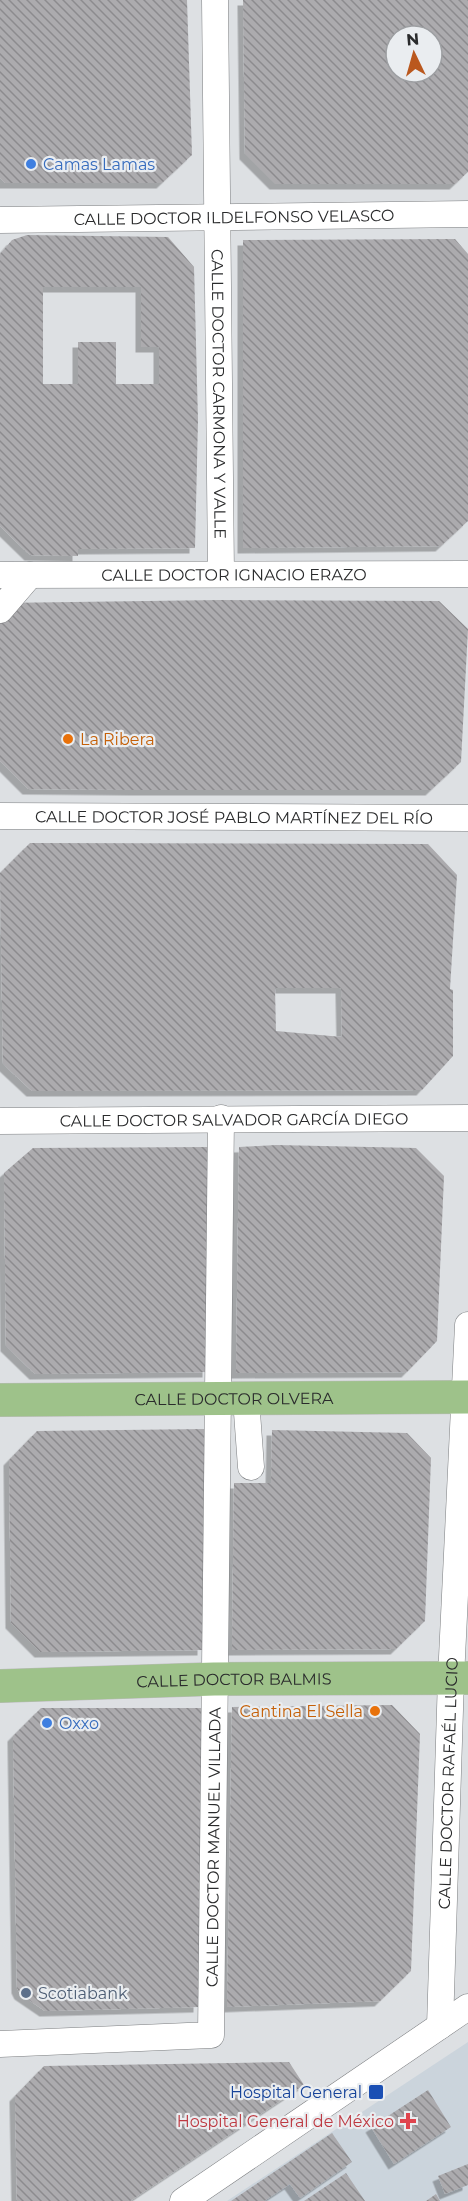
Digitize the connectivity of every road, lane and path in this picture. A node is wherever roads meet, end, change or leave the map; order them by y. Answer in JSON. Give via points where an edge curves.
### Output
{"nodes":[{"id":1,"x":215,"y":0,"type":"edge"},
{"id":2,"x":468,"y":214,"type":"edge"},
{"id":3,"x":219,"y":216,"type":"junction"},
{"id":4,"x":0,"y":220,"type":"edge"},
{"id":5,"x":221,"y":573,"type":"junction"},
{"id":6,"x":468,"y":574,"type":"edge"},
{"id":7,"x":0,"y":575,"type":"edge"},
{"id":8,"x":30,"y":575,"type":"junction"},
{"id":9,"x":0,"y":610,"type":"edge"},
{"id":10,"x":0,"y":816,"type":"edge"},
{"id":11,"x":468,"y":818,"type":"edge"},
{"id":12,"x":468,"y":1118,"type":"edge"},
{"id":13,"x":221,"y":1119,"type":"junction"},
{"id":14,"x":0,"y":1121,"type":"edge"},
{"id":15,"x":468,"y":1325,"type":"edge"},
{"id":16,"x":466,"y":1397,"type":"edge"},
{"id":17,"x":232,"y":1399,"type":"junction"},
{"id":18,"x":0,"y":1400,"type":"edge"},
{"id":19,"x":251,"y":1467,"type":"dead end"},
{"id":20,"x":460,"y":1678,"type":"edge"},
{"id":21,"x":214,"y":1679,"type":"junction"},
{"id":22,"x":0,"y":1686,"type":"edge"},
{"id":23,"x":468,"y":2007,"type":"edge"},
{"id":24,"x":440,"y":2026,"type":"junction"},
{"id":25,"x":0,"y":2043,"type":"edge"},
{"id":26,"x":212,"y":2193,"type":"edge"},
{"id":27,"x":183,"y":2201,"type":"edge"}],
"edges":[{"from":1,"to":3,"type":"street","name":"CALLE DOCTOR CARMONA Y VALLE"},
{"from":2,"to":3,"type":"street","name":"CALLE DOCTOR ILDELFONSO VELASCO"},
{"from":3,"to":4,"type":"street","name":"CALLE DOCTOR ILDELFONSO VELASCO"},
{"from":3,"to":5,"type":"street","name":"CALLE DOCTOR CARMONA Y VALLE"},
{"from":5,"to":6,"type":"street","name":"CALLE DOCTOR IGNACIO ERAZO"},
{"from":5,"to":8,"type":"street","name":"CALLE DOCTOR IGNACIO ERAZO"},
{"from":7,"to":8,"type":"street","name":"CALLE DOCTOR IGNACIO ERAZO"},
{"from":8,"to":9,"type":"street"},
{"from":10,"to":11,"type":"street","name":"CALLE DOCTOR JOSÉ PABLO MARTÍNEZ DEL RÍO"},
{"from":12,"to":13,"type":"street","name":"CALLE DOCTOR SALVADOR GARCÍA DIEGO"},
{"from":13,"to":14,"type":"street","name":"CALLE DOCTOR SALVADOR GARCÍA DIEGO"},
{"from":13,"to":17,"type":"street","name":"CALLE DOCTOR MANUEL VILLADA"},
{"from":15,"to":16,"type":"street","name":"CALLE DOCTOR RAFAÉL LUCIO"},
{"from":16,"to":17,"type":"main road","name":"CALLE DOCTOR OLVERA"},
{"from":16,"to":20,"type":"street","name":"CALLE DOCTOR RAFAÉL LUCIO"},
{"from":17,"to":18,"type":"main road","name":"CALLE DOCTOR OLVERA"},
{"from":17,"to":19,"type":"street"},
{"from":17,"to":21,"type":"street","name":"CALLE DOCTOR MANUEL VILLADA"},
{"from":20,"to":21,"type":"main road","name":"CALLE DOCTOR BALMIS"},
{"from":20,"to":24,"type":"street","name":"CALLE DOCTOR RAFAÉL LUCIO"},
{"from":21,"to":22,"type":"main road","name":"CALLE DOCTOR BALMIS"},
{"from":21,"to":25,"type":"street","name":"CALLE DOCTOR MANUEL VILLADA","via":[[211,2035]]},
{"from":23,"to":24,"type":"street"},
{"from":24,"to":26,"type":"street"},
{"from":26,"to":27,"type":"street"}]}
